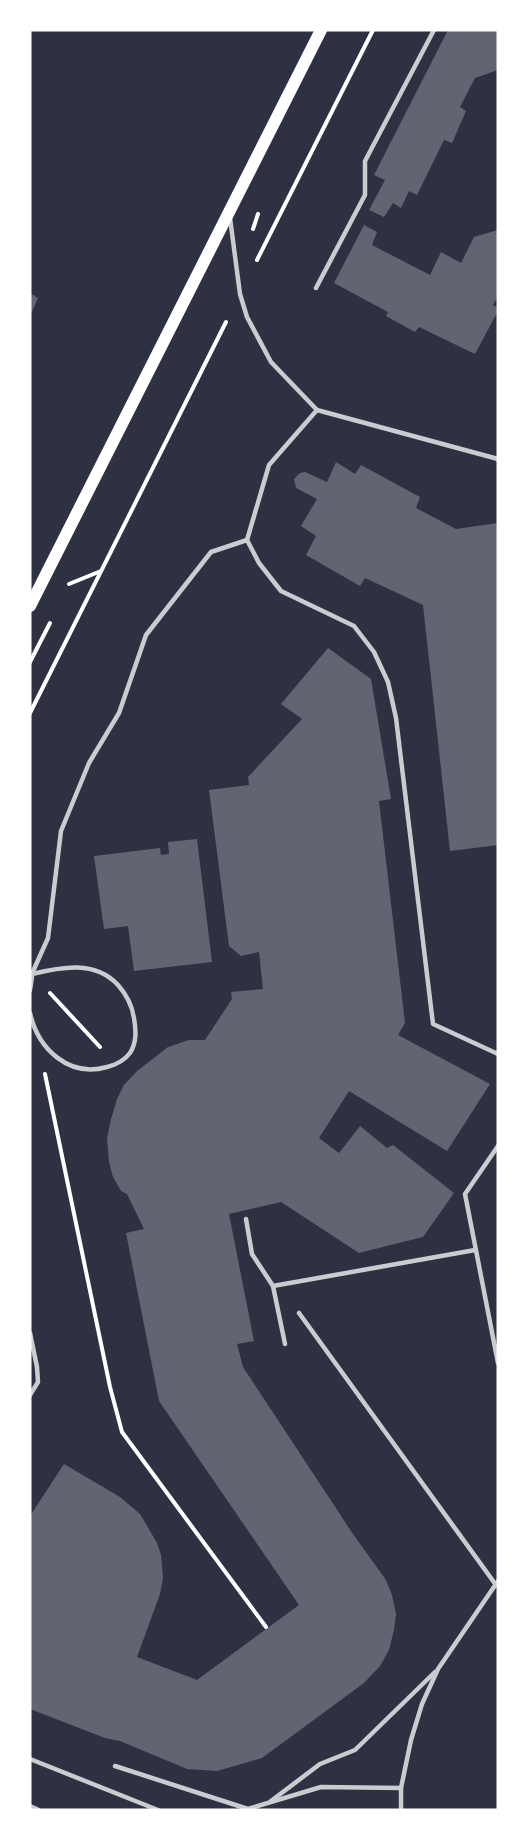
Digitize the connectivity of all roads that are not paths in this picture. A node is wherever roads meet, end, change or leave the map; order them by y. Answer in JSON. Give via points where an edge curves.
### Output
{"nodes":[{"id":1,"x":321,"y":30,"type":"edge"},
{"id":2,"x":434,"y":30,"type":"edge"},
{"id":3,"x":230,"y":212,"type":"junction"},
{"id":4,"x":316,"y":288,"type":"dead end"},
{"id":5,"x":317,"y":410,"type":"junction"},
{"id":6,"x":498,"y":459,"type":"edge"},
{"id":7,"x":246,"y":540,"type":"junction"},
{"id":8,"x":30,"y":606,"type":"edge"},
{"id":9,"x":31,"y":975,"type":"edge"},
{"id":10,"x":30,"y":990,"type":"edge"},
{"id":11,"x":30,"y":1013,"type":"edge"},
{"id":12,"x":498,"y":1054,"type":"edge"},
{"id":13,"x":498,"y":1146,"type":"edge"},
{"id":14,"x":246,"y":1220,"type":"dead end"},
{"id":15,"x":475,"y":1250,"type":"junction"},
{"id":16,"x":273,"y":1286,"type":"junction"},
{"id":17,"x":299,"y":1313,"type":"dead end"},
{"id":18,"x":30,"y":1333,"type":"edge"},
{"id":19,"x":285,"y":1344,"type":"dead end"},
{"id":20,"x":498,"y":1363,"type":"edge"},
{"id":21,"x":30,"y":1395,"type":"edge"},
{"id":22,"x":497,"y":1583,"type":"edge"},
{"id":23,"x":438,"y":1669,"type":"junction"},
{"id":24,"x":30,"y":1759,"type":"edge"},
{"id":25,"x":115,"y":1766,"type":"dead end"},
{"id":26,"x":401,"y":1788,"type":"junction"},
{"id":27,"x":269,"y":1803,"type":"junction"},
{"id":28,"x":30,"y":1807,"type":"edge"},
{"id":29,"x":37,"y":1810,"type":"edge"},
{"id":30,"x":158,"y":1810,"type":"edge"},
{"id":31,"x":260,"y":1810,"type":"edge"},
{"id":32,"x":401,"y":1810,"type":"edge"}],
"edges":[{"from":1,"to":3,"type":"main road"},
{"from":2,"to":4,"type":"lane","via":[[365,160],[364,195]]},
{"from":3,"to":5,"type":"lane","via":[[240,294],[247,317],[271,362]]},
{"from":3,"to":8,"type":"main road"},
{"from":5,"to":6,"type":"lane"},
{"from":5,"to":7,"type":"lane","via":[[269,465]]},
{"from":7,"to":9,"type":"lane","via":[[211,552],[146,635],[119,713],[89,763],[62,831],[48,938]]},
{"from":7,"to":12,"type":"lane","via":[[281,591],[354,626],[374,652],[388,682],[396,718],[433,1024]]},
{"from":9,"to":10,"type":"lane"},
{"from":9,"to":11,"type":"lane","via":[[54,968],[100,971],[118,986],[133,1009],[135,1043],[129,1055],[117,1064],[83,1070],[66,1065],[52,1053],[37,1035]]},
{"from":13,"to":15,"type":"lane","via":[[465,1194]]},
{"from":14,"to":16,"type":"lane","via":[[252,1254]]},
{"from":15,"to":16,"type":"lane"},
{"from":15,"to":20,"type":"lane"},
{"from":16,"to":19,"type":"lane"},
{"from":17,"to":22,"type":"lane"},
{"from":18,"to":21,"type":"lane","via":[[38,1382]]},
{"from":22,"to":23,"type":"lane"},
{"from":23,"to":26,"type":"lane","via":[[422,1704]]},
{"from":23,"to":27,"type":"lane","via":[[355,1750],[320,1764]]},
{"from":24,"to":30,"type":"lane"},
{"from":25,"to":27,"type":"lane","via":[[248,1809]]},
{"from":26,"to":27,"type":"lane","via":[[321,1787]]},
{"from":26,"to":32,"type":"lane"},
{"from":27,"to":31,"type":"lane"},
{"from":28,"to":29,"type":"street"}]}
